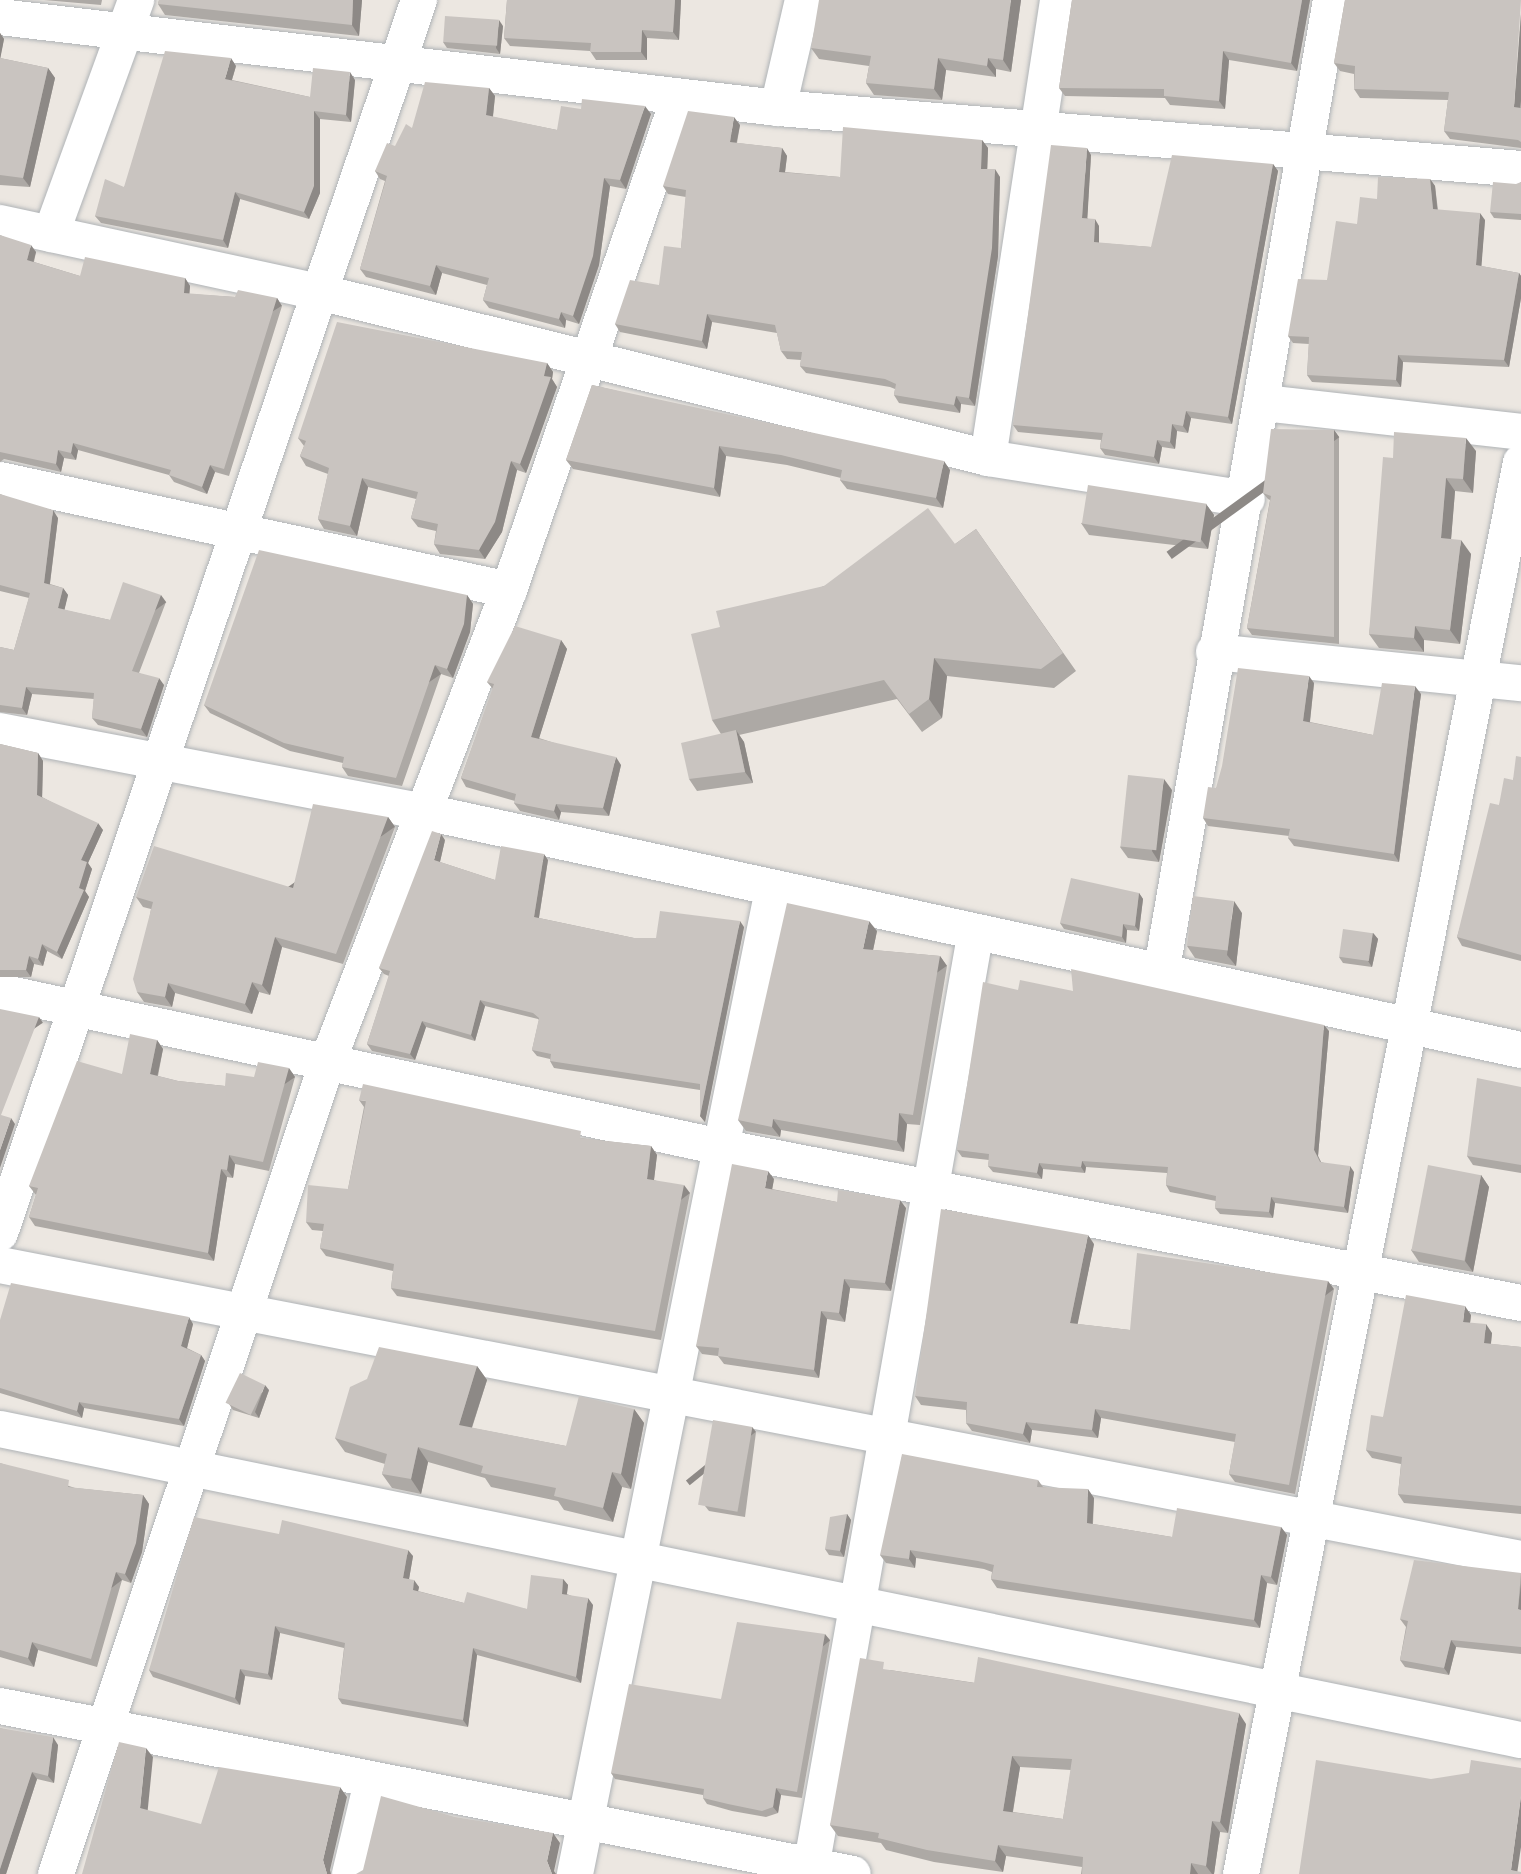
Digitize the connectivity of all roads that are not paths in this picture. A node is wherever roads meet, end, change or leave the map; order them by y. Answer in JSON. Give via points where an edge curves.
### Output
{"nodes":[{"id":1,"x":136,"y":0,"type":"edge"},
{"id":2,"x":419,"y":0,"type":"edge"},
{"id":3,"x":803,"y":0,"type":"edge"},
{"id":4,"x":1058,"y":0,"type":"edge"},
{"id":5,"x":1331,"y":0,"type":"edge"},
{"id":6,"x":0,"y":17,"type":"edge"},
{"id":7,"x":122,"y":36,"type":"junction"},
{"id":8,"x":398,"y":68,"type":"junction"},
{"id":9,"x":679,"y":98,"type":"junction"},
{"id":10,"x":778,"y":108,"type":"junction"},
{"id":11,"x":1038,"y":130,"type":"junction"},
{"id":12,"x":1304,"y":148,"type":"junction"},
{"id":13,"x":1521,"y":169,"type":"edge"},
{"id":14,"x":0,"y":223,"type":"edge"},
{"id":15,"x":51,"y":234,"type":"junction"},
{"id":16,"x":323,"y":293,"type":"junction"},
{"id":17,"x":589,"y":359,"type":"junction"},
{"id":18,"x":1264,"y":403,"type":"junction"},
{"id":19,"x":1521,"y":432,"type":"edge"},
{"id":20,"x":988,"y":458,"type":"junction"},
{"id":21,"x":1521,"y":462,"type":"edge"},
{"id":22,"x":0,"y":480,"type":"edge"},
{"id":23,"x":1247,"y":499,"type":"junction"},
{"id":24,"x":237,"y":531,"type":"junction"},
{"id":25,"x":509,"y":590,"type":"junction"},
{"id":26,"x":1214,"y":652,"type":"junction"},
{"id":27,"x":1476,"y":679,"type":"junction"},
{"id":28,"x":1521,"y":683,"type":"edge"},
{"id":29,"x":0,"y":731,"type":"edge"},
{"id":30,"x":160,"y":765,"type":"junction"},
{"id":31,"x":421,"y":811,"type":"junction"},
{"id":32,"x":773,"y":889,"type":"junction"},
{"id":33,"x":975,"y":936,"type":"junction"},
{"id":34,"x":1161,"y":974,"type":"junction"},
{"id":35,"x":0,"y":992,"type":"edge"},
{"id":36,"x":74,"y":1009,"type":"junction"},
{"id":37,"x":1409,"y":1030,"type":"junction"},
{"id":38,"x":1521,"y":1050,"type":"edge"},
{"id":39,"x":326,"y":1066,"type":"junction"},
{"id":40,"x":725,"y":1148,"type":"junction"},
{"id":41,"x":932,"y":1188,"type":"junction"},
{"id":42,"x":0,"y":1233,"type":"edge"},
{"id":43,"x":0,"y":1265,"type":"edge"},
{"id":44,"x":1360,"y":1270,"type":"junction"},
{"id":45,"x":1521,"y":1303,"type":"edge"},
{"id":46,"x":242,"y":1309,"type":"junction"},
{"id":47,"x":670,"y":1390,"type":"junction"},
{"id":48,"x":0,"y":1429,"type":"edge"},
{"id":49,"x":892,"y":1432,"type":"junction"},
{"id":50,"x":192,"y":1469,"type":"junction"},
{"id":51,"x":1312,"y":1519,"type":"junction"},
{"id":52,"x":1521,"y":1559,"type":"edge"},
{"id":53,"x":633,"y":1562,"type":"junction"},
{"id":54,"x":860,"y":1603,"type":"junction"},
{"id":55,"x":1278,"y":1694,"type":"junction"},
{"id":56,"x":0,"y":1706,"type":"edge"},
{"id":57,"x":103,"y":1726,"type":"junction"},
{"id":58,"x":1521,"y":1740,"type":"edge"},
{"id":59,"x":372,"y":1782,"type":"junction"},
{"id":60,"x":585,"y":1818,"type":"junction"},
{"id":61,"x":810,"y":1869,"type":"edge"},
{"id":62,"x":56,"y":1874,"type":"edge"},
{"id":63,"x":350,"y":1874,"type":"edge"},
{"id":64,"x":575,"y":1874,"type":"edge"},
{"id":65,"x":853,"y":1874,"type":"edge"},
{"id":66,"x":1241,"y":1874,"type":"edge"}],
"edges":[{"from":1,"to":7,"type":"street"},
{"from":2,"to":8,"type":"street"},
{"from":3,"to":10,"type":"street"},
{"from":4,"to":11,"type":"street"},
{"from":5,"to":12,"type":"street"},
{"from":6,"to":7,"type":"street"},
{"from":7,"to":8,"type":"street"},
{"from":7,"to":15,"type":"street"},
{"from":8,"to":9,"type":"street"},
{"from":8,"to":16,"type":"street"},
{"from":9,"to":10,"type":"street"},
{"from":9,"to":17,"type":"street"},
{"from":10,"to":11,"type":"street"},
{"from":11,"to":12,"type":"street"},
{"from":11,"to":20,"type":"street"},
{"from":12,"to":13,"type":"street"},
{"from":12,"to":18,"type":"street"},
{"from":14,"to":15,"type":"street"},
{"from":15,"to":16,"type":"street"},
{"from":16,"to":17,"type":"street"},
{"from":16,"to":24,"type":"street"},
{"from":17,"to":20,"type":"street"},
{"from":17,"to":25,"type":"street"},
{"from":18,"to":19,"type":"street"},
{"from":18,"to":23,"type":"street"},
{"from":20,"to":23,"type":"street"},
{"from":21,"to":27,"type":"street"},
{"from":22,"to":24,"type":"street"},
{"from":23,"to":26,"type":"street"},
{"from":24,"to":25,"type":"street"},
{"from":24,"to":30,"type":"street"},
{"from":25,"to":31,"type":"street"},
{"from":26,"to":27,"type":"street"},
{"from":26,"to":34,"type":"street"},
{"from":27,"to":28,"type":"street"},
{"from":27,"to":37,"type":"street"},
{"from":29,"to":30,"type":"street"},
{"from":30,"to":31,"type":"street"},
{"from":30,"to":36,"type":"street"},
{"from":31,"to":32,"type":"street"},
{"from":31,"to":39,"type":"street"},
{"from":32,"to":33,"type":"street"},
{"from":32,"to":40,"type":"street"},
{"from":33,"to":34,"type":"street"},
{"from":33,"to":41,"type":"street"},
{"from":34,"to":37,"type":"street"},
{"from":35,"to":36,"type":"street"},
{"from":36,"to":39,"type":"street"},
{"from":36,"to":42,"type":"street"},
{"from":37,"to":38,"type":"street"},
{"from":37,"to":44,"type":"street"},
{"from":39,"to":40,"type":"street"},
{"from":39,"to":46,"type":"street"},
{"from":40,"to":41,"type":"street"},
{"from":40,"to":47,"type":"street"},
{"from":41,"to":44,"type":"street"},
{"from":41,"to":49,"type":"street"},
{"from":43,"to":46,"type":"street"},
{"from":44,"to":45,"type":"street"},
{"from":44,"to":51,"type":"street"},
{"from":46,"to":47,"type":"street"},
{"from":46,"to":50,"type":"street"},
{"from":47,"to":49,"type":"street"},
{"from":47,"to":53,"type":"street"},
{"from":48,"to":50,"type":"street"},
{"from":49,"to":51,"type":"street"},
{"from":49,"to":54,"type":"street"},
{"from":50,"to":53,"type":"street"},
{"from":50,"to":57,"type":"street"},
{"from":51,"to":52,"type":"street"},
{"from":51,"to":55,"type":"street"},
{"from":53,"to":54,"type":"street"},
{"from":53,"to":60,"type":"street"},
{"from":54,"to":55,"type":"street"},
{"from":54,"to":61,"type":"street"},
{"from":55,"to":58,"type":"street"},
{"from":55,"to":66,"type":"street"},
{"from":56,"to":57,"type":"street"},
{"from":57,"to":59,"type":"street"},
{"from":57,"to":62,"type":"street"},
{"from":59,"to":60,"type":"street"},
{"from":59,"to":63,"type":"street"},
{"from":60,"to":61,"type":"street"},
{"from":60,"to":64,"type":"street"},
{"from":61,"to":65,"type":"street"}]}
